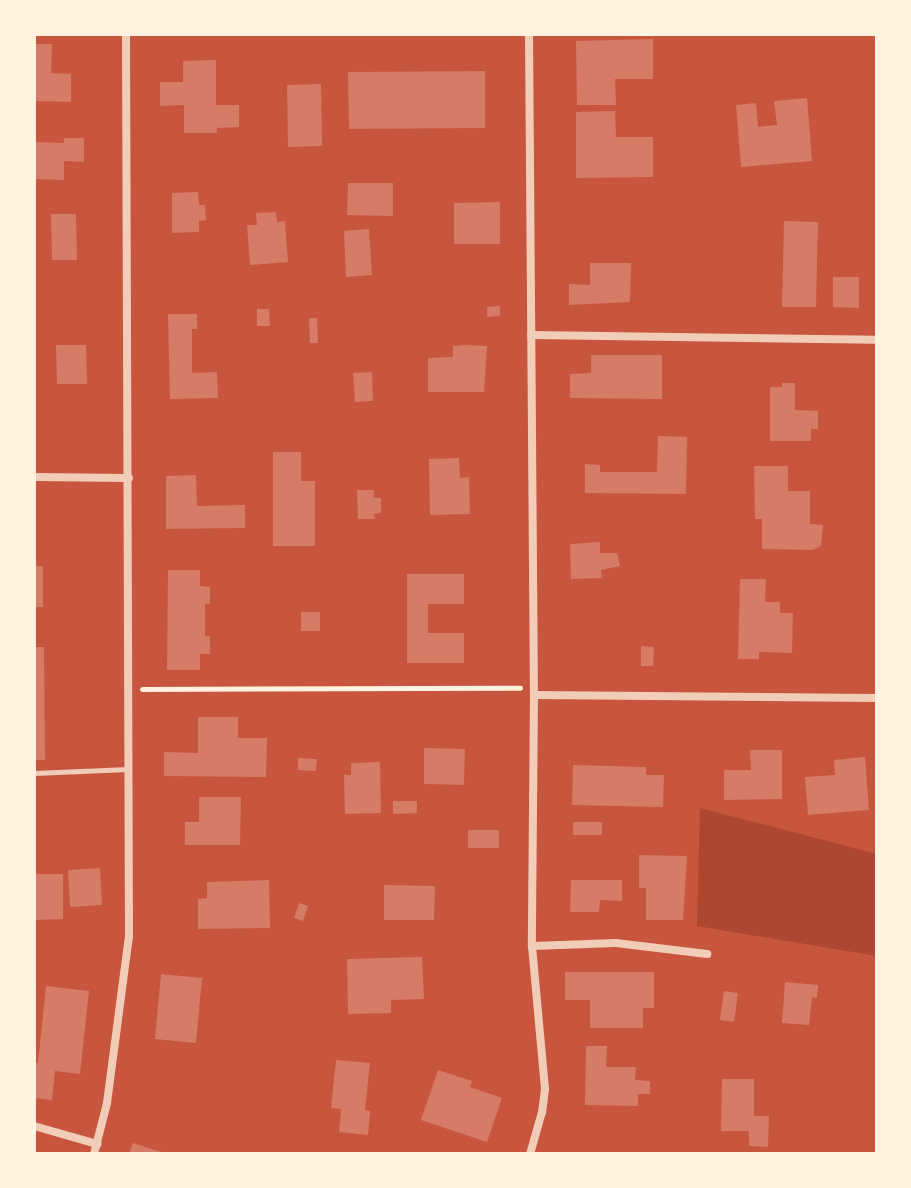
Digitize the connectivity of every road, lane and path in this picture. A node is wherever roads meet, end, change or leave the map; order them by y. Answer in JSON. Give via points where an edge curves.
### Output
{"nodes":[{"id":1,"x":126,"y":34,"type":"edge"},
{"id":2,"x":529,"y":34,"type":"edge"},
{"id":3,"x":531,"y":335,"type":"junction"},
{"id":4,"x":877,"y":340,"type":"edge"},
{"id":5,"x":34,"y":477,"type":"edge"},
{"id":6,"x":129,"y":478,"type":"junction"},
{"id":7,"x":129,"y":689,"type":"junction"},
{"id":8,"x":534,"y":692,"type":"junction"},
{"id":9,"x":877,"y":698,"type":"edge"},
{"id":10,"x":129,"y":769,"type":"junction"},
{"id":11,"x":34,"y":773,"type":"edge"},
{"id":12,"x":532,"y":946,"type":"junction"},
{"id":13,"x":707,"y":954,"type":"dead end"},
{"id":14,"x":34,"y":1126,"type":"edge"},
{"id":15,"x":97,"y":1144,"type":"junction"},
{"id":16,"x":94,"y":1154,"type":"edge"},
{"id":17,"x":530,"y":1154,"type":"edge"}],
"edges":[{"from":1,"to":6,"type":"street"},
{"from":2,"to":3,"type":"street"},
{"from":3,"to":4,"type":"street"},
{"from":3,"to":8,"type":"street"},
{"from":5,"to":6,"type":"street"},
{"from":6,"to":7,"type":"street"},
{"from":7,"to":8,"type":"path"},
{"from":7,"to":10,"type":"street"},
{"from":8,"to":9,"type":"street"},
{"from":8,"to":12,"type":"street"},
{"from":10,"to":11,"type":"lane"},
{"from":10,"to":15,"type":"street","via":[[129,937]]},
{"from":12,"to":13,"type":"street","via":[[616,943]]},
{"from":12,"to":17,"type":"street","via":[[545,1089]]},
{"from":14,"to":15,"type":"street"},
{"from":15,"to":16,"type":"street"}]}
